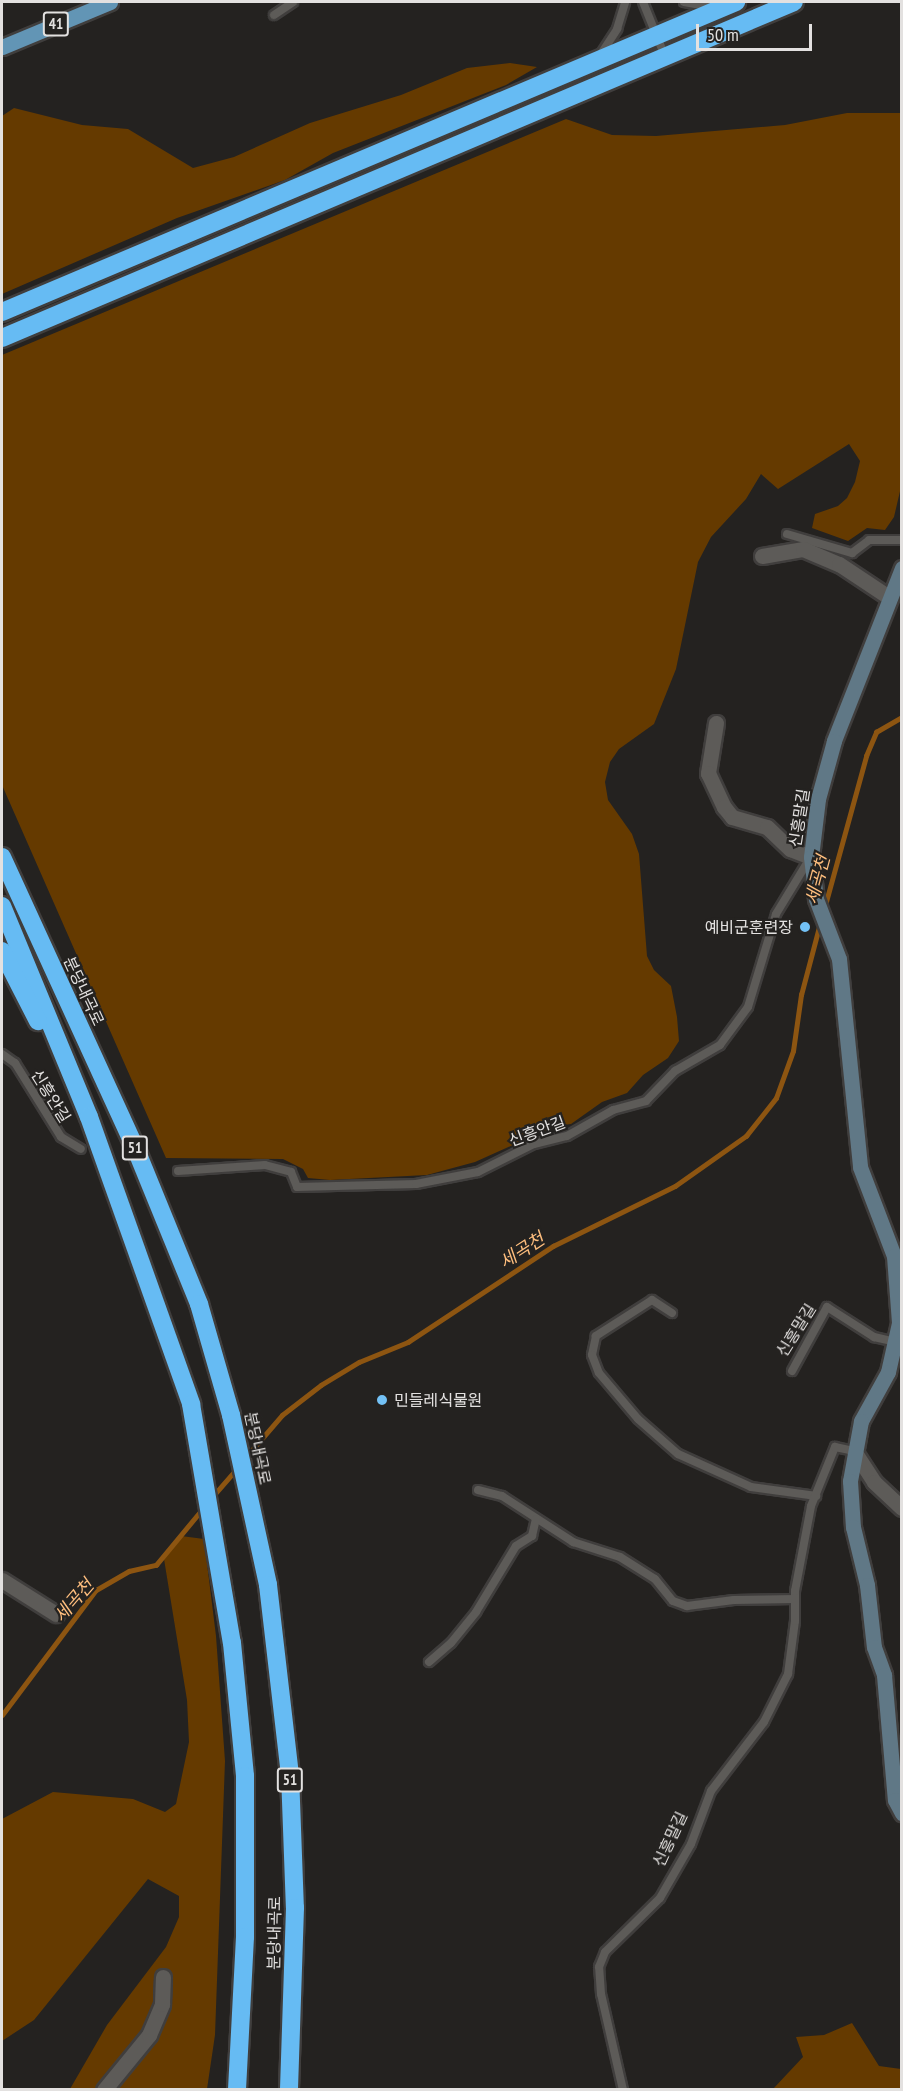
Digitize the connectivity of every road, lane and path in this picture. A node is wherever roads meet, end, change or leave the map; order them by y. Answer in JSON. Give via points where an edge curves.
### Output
{"nodes":[{"id":1,"x":110,"y":2,"type":"edge"},
{"id":2,"x":293,"y":2,"type":"edge"},
{"id":3,"x":625,"y":2,"type":"edge"},
{"id":4,"x":644,"y":2,"type":"edge"},
{"id":5,"x":684,"y":2,"type":"edge"},
{"id":6,"x":794,"y":2,"type":"edge"},
{"id":7,"x":729,"y":4,"type":"edge"},
{"id":8,"x":274,"y":15,"type":"dead end"},
{"id":9,"x":656,"y":34,"type":"junction"},
{"id":10,"x":2,"y":47,"type":"edge"},
{"id":11,"x":664,"y":54,"type":"junction"},
{"id":12,"x":596,"y":60,"type":"junction"},
{"id":13,"x":2,"y":312,"type":"edge"},
{"id":14,"x":2,"y":338,"type":"edge"},
{"id":15,"x":787,"y":534,"type":"dead end"},
{"id":16,"x":902,"y":540,"type":"edge"},
{"id":17,"x":762,"y":556,"type":"dead end"},
{"id":18,"x":902,"y":568,"type":"edge"},
{"id":19,"x":890,"y":598,"type":"junction"},
{"id":20,"x":716,"y":723,"type":"dead end"},
{"id":21,"x":2,"y":857,"type":"edge"},
{"id":22,"x":811,"y":858,"type":"junction"},
{"id":23,"x":2,"y":906,"type":"edge"},
{"id":24,"x":2,"y":951,"type":"edge"},
{"id":25,"x":2,"y":1054,"type":"edge"},
{"id":26,"x":89,"y":1117,"type":"junction"},
{"id":27,"x":81,"y":1149,"type":"dead end"},
{"id":28,"x":178,"y":1171,"type":"dead end"},
{"id":29,"x":898,"y":1257,"type":"edge"},
{"id":30,"x":672,"y":1313,"type":"dead end"},
{"id":31,"x":898,"y":1347,"type":"edge"},
{"id":32,"x":792,"y":1371,"type":"dead end"},
{"id":33,"x":854,"y":1452,"type":"junction"},
{"id":34,"x":478,"y":1490,"type":"dead end"},
{"id":35,"x":816,"y":1496,"type":"junction"},
{"id":36,"x":902,"y":1508,"type":"edge"},
{"id":37,"x":536,"y":1519,"type":"junction"},
{"id":38,"x":2,"y":1580,"type":"edge"},
{"id":39,"x":795,"y":1599,"type":"junction"},
{"id":40,"x":56,"y":1614,"type":"dead end"},
{"id":41,"x":429,"y":1662,"type":"dead end"},
{"id":42,"x":902,"y":1813,"type":"edge"},
{"id":43,"x":163,"y":1977,"type":"dead end"},
{"id":44,"x":104,"y":2090,"type":"edge"},
{"id":45,"x":237,"y":2090,"type":"edge"},
{"id":46,"x":289,"y":2090,"type":"edge"},
{"id":47,"x":622,"y":2090,"type":"edge"}],
"edges":[{"from":1,"to":10,"type":"main road","number":"41"},
{"from":2,"to":8,"type":"lane"},
{"from":3,"to":12,"type":"lane","via":[[617,29]]},
{"from":4,"to":9,"type":"lane"},
{"from":5,"to":7,"type":"lane"},
{"from":6,"to":11,"type":"highway"},
{"from":7,"to":9,"type":"highway"},
{"from":9,"to":11,"type":"lane"},
{"from":9,"to":12,"type":"highway"},
{"from":11,"to":14,"type":"highway"},
{"from":12,"to":13,"type":"highway"},
{"from":15,"to":16,"type":"lane","via":[[852,553],[869,540]]},
{"from":17,"to":19,"type":"street","via":[[802,549],[839,564]]},
{"from":18,"to":19,"type":"street","name":"신흥말길"},
{"from":19,"to":22,"type":"street","name":"신흥말길","via":[[834,741],[818,799]]},
{"from":20,"to":22,"type":"street","via":[[708,773],[724,807],[732,817],[766,827],[790,849]]},
{"from":21,"to":46,"type":"highway","name":"분당내곡로","number":"51","via":[[137,1152],[199,1304],[239,1451],[268,1585],[290,1774],[295,1908]]},
{"from":22,"to":28,"type":"lane","name":"신흥안길","via":[[776,914],[748,1007],[720,1045],[675,1071],[646,1101],[613,1110],[567,1136],[534,1144],[478,1172],[416,1184],[297,1187],[291,1172],[265,1165]]},
{"from":22,"to":29,"type":"street","name":"신흥말길","via":[[816,899],[839,959],[860,1167]]},
{"from":23,"to":26,"type":"highway","name":"분당내곡로","number":"51"},
{"from":24,"to":26,"type":"highway"},
{"from":25,"to":27,"type":"lane","name":"신흥안길","via":[[15,1063],[61,1137]]},
{"from":26,"to":45,"type":"highway","name":"분당내곡로","number":"51","via":[[191,1404],[232,1643],[244,1776],[245,1936]]},
{"from":29,"to":31,"type":"street","name":"신흥말길"},
{"from":30,"to":35,"type":"lane","via":[[652,1300],[596,1336],[591,1355],[599,1373],[638,1419],[678,1454],[751,1487]]},
{"from":31,"to":32,"type":"lane","name":"신흥말길","via":[[827,1308]]},
{"from":31,"to":33,"type":"street","name":"신흥말길","via":[[861,1420]]},
{"from":33,"to":35,"type":"lane","name":"신흥말길","via":[[836,1447]]},
{"from":33,"to":36,"type":"street","via":[[874,1482]]},
{"from":33,"to":42,"type":"street","name":"신흥말길","via":[[850,1481],[853,1527],[867,1585],[874,1647],[884,1675],[895,1800]]},
{"from":34,"to":37,"type":"lane","via":[[502,1496]]},
{"from":35,"to":39,"type":"lane","name":"신흥말길"},
{"from":37,"to":39,"type":"lane","via":[[573,1542],[635,1565],[667,1590],[673,1601],[687,1606]]},
{"from":37,"to":41,"type":"lane","via":[[532,1536],[511,1554],[476,1612],[452,1643]]},
{"from":38,"to":40,"type":"street"},
{"from":39,"to":47,"type":"lane","name":"신흥말길","via":[[788,1674],[764,1722],[711,1791],[691,1844],[660,1898],[605,1952],[599,1967]]},
{"from":43,"to":44,"type":"street","via":[[162,2004],[149,2035]]}]}
